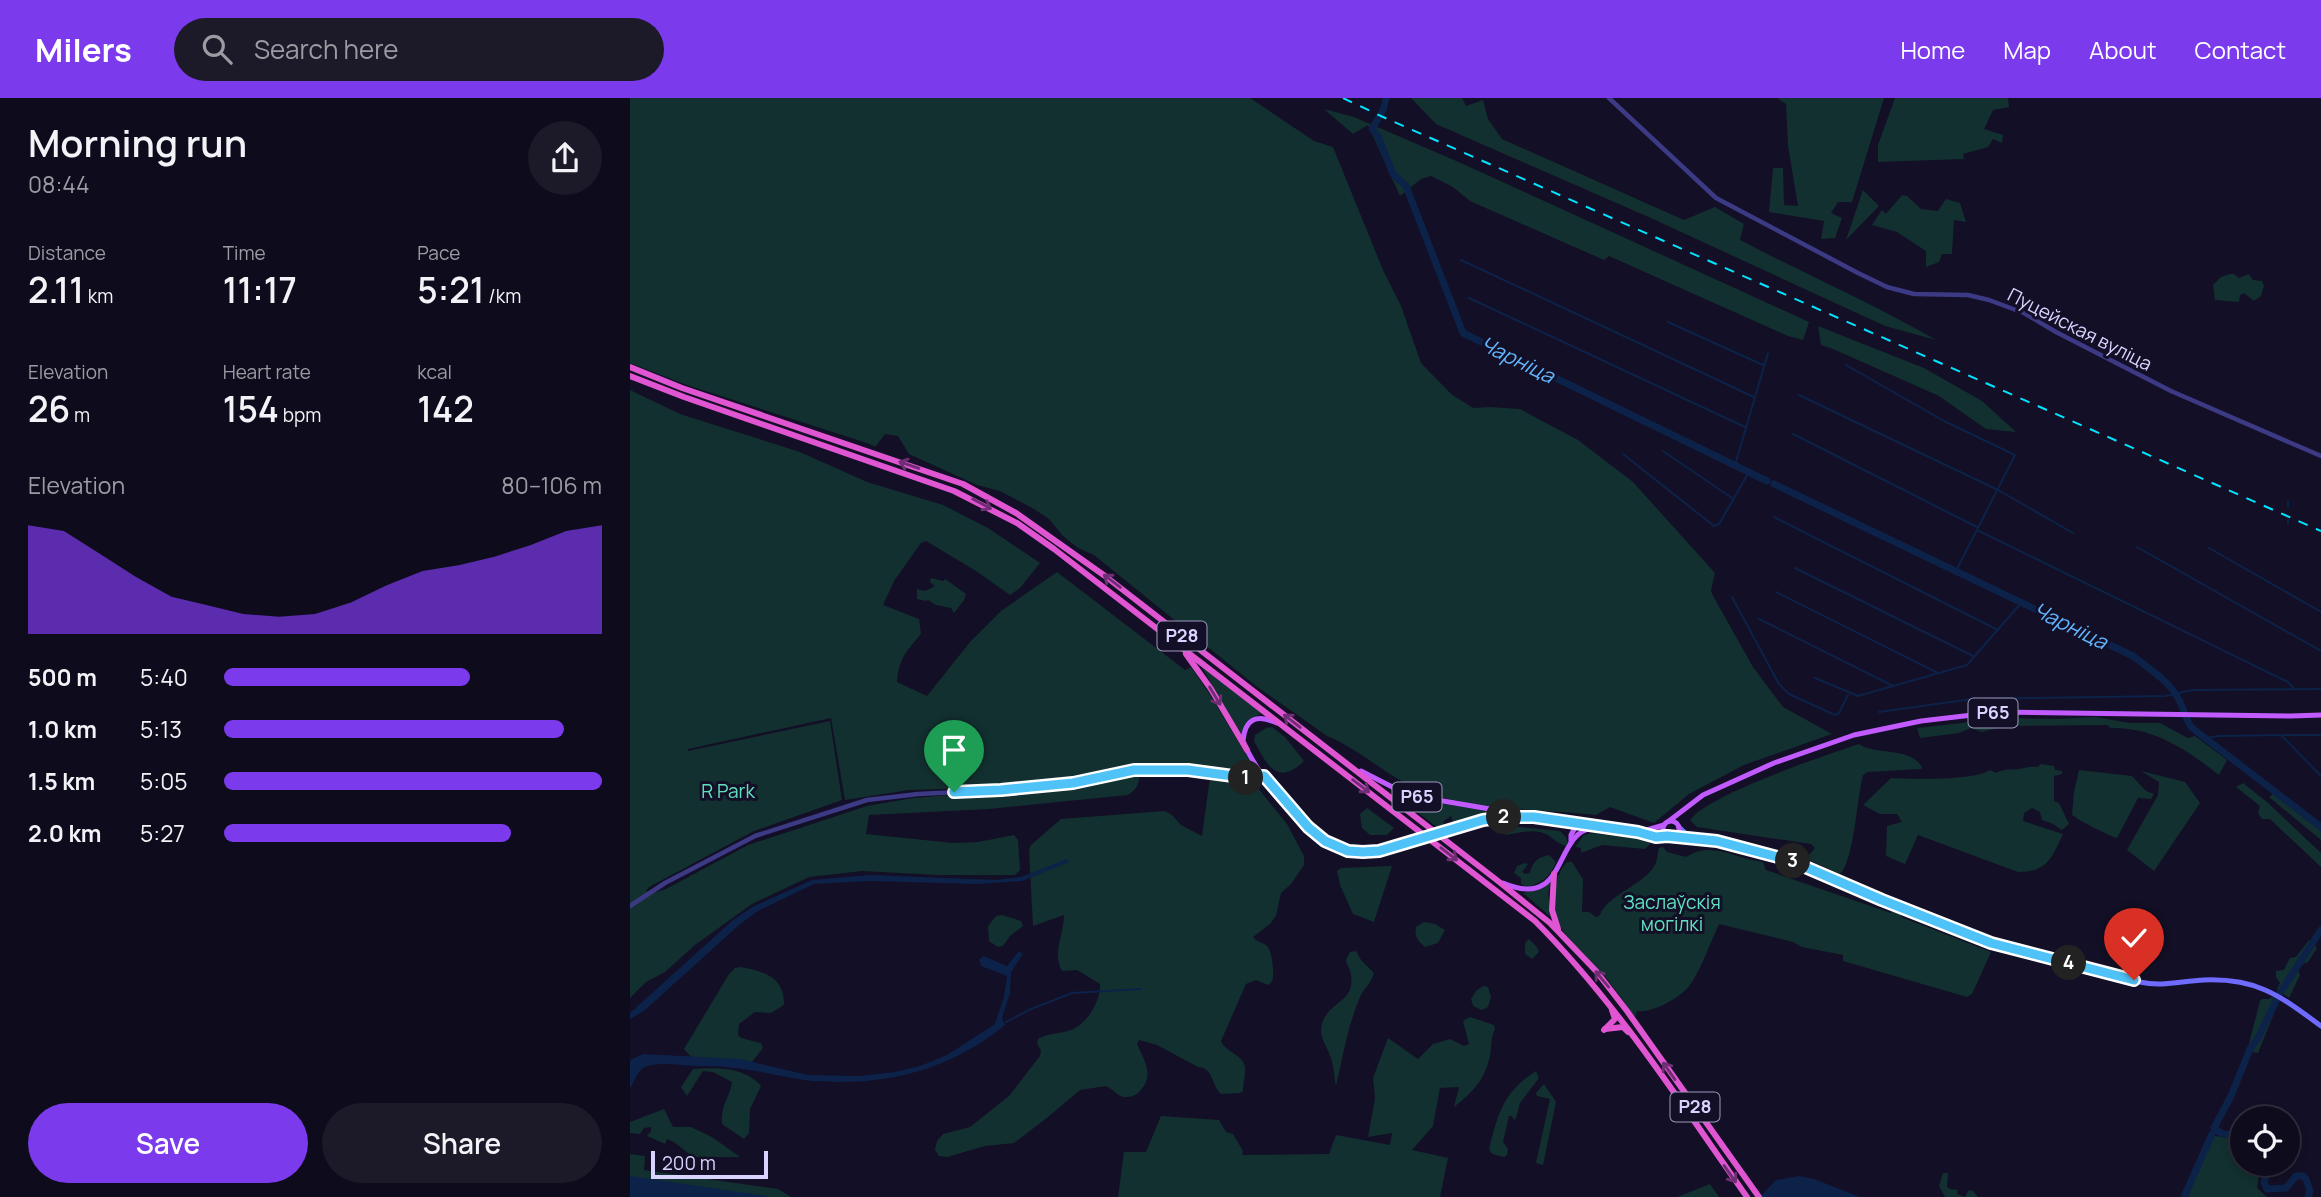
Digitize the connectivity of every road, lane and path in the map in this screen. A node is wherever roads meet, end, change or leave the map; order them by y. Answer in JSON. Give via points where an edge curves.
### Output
{"nodes":[{"id":1,"x":1609,"y":98,"type":"edge"},
{"id":2,"x":630,"y":367,"type":"edge"},
{"id":3,"x":630,"y":376,"type":"edge"},
{"id":4,"x":2321,"y":456,"type":"edge"},
{"id":5,"x":1179,"y":644,"type":"junction"},
{"id":6,"x":2321,"y":715,"type":"edge"},
{"id":7,"x":1288,"y":730,"type":"junction"},
{"id":8,"x":1247,"y":750,"type":"junction"},
{"id":9,"x":1346,"y":762,"type":"junction"},
{"id":10,"x":1264,"y":776,"type":"junction"},
{"id":11,"x":1690,"y":804,"type":"junction"},
{"id":12,"x":1534,"y":817,"type":"junction"},
{"id":13,"x":1562,"y":821,"type":"junction"},
{"id":14,"x":1667,"y":823,"type":"junction"},
{"id":15,"x":1577,"y":824,"type":"junction"},
{"id":16,"x":1678,"y":826,"type":"junction"},
{"id":17,"x":1599,"y":827,"type":"junction"},
{"id":18,"x":1581,"y":832,"type":"junction"},
{"id":19,"x":1638,"y":832,"type":"junction"},
{"id":20,"x":1572,"y":835,"type":"junction"},
{"id":21,"x":1670,"y":836,"type":"junction"},
{"id":22,"x":1690,"y":838,"type":"junction"},
{"id":23,"x":1571,"y":843,"type":"junction"},
{"id":24,"x":1554,"y":874,"type":"junction"},
{"id":25,"x":1498,"y":881,"type":"junction"},
{"id":26,"x":630,"y":906,"type":"edge"},
{"id":27,"x":1561,"y":934,"type":"junction"},
{"id":28,"x":1608,"y":1002,"type":"junction"},
{"id":29,"x":2321,"y":1026,"type":"edge"},
{"id":30,"x":1633,"y":1036,"type":"junction"},
{"id":31,"x":1745,"y":1194,"type":"edge"},
{"id":32,"x":1759,"y":1197,"type":"edge"}],
"edges":[{"from":1,"to":4,"type":"street","name":"Пуцейская вуліца","via":[[1716,198],[1832,260],[1914,294],[1968,295],[2024,313],[2194,401]]},
{"from":9,"to":2,"type":"highway","number":"Р28","one_way":true,"via":[[1073,552],[988,497],[922,469]]},
{"from":3,"to":5,"type":"highway","number":"Р28","one_way":true,"via":[[977,501],[1041,540]]},
{"from":5,"to":7,"type":"highway","number":"Р28"},
{"from":5,"to":8,"type":"highway","number":"Р65","one_way":true},
{"from":6,"to":11,"type":"main road","number":"Р65","via":[[1998,712],[1921,721],[1809,749],[1718,787]]},
{"from":7,"to":8,"type":"main road","via":[[1266,718],[1256,719],[1244,732]]},
{"from":7,"to":28,"type":"highway","number":"Р28","one_way":true,"via":[[1535,921]]},
{"from":8,"to":10,"type":"main road","number":"Р65"},
{"from":9,"to":12,"type":"main road","number":"Р65","via":[[1408,795]]},
{"from":9,"to":25,"type":"highway","number":"Р28"},
{"from":10,"to":12,"type":"main road","number":"Р65","bridge":true,"via":[[1308,827],[1339,849],[1379,851],[1497,817]]},
{"from":10,"to":26,"type":"street","via":[[1134,770],[1073,783],[867,800],[755,836]]},
{"from":11,"to":14,"type":"main road","number":"Р65"},
{"from":11,"to":16,"type":"main road","number":"Р65"},
{"from":12,"to":13,"type":"main road","number":"Р65"},
{"from":13,"to":15,"type":"main road","number":"Р65"},
{"from":13,"to":20,"type":"main road"},
{"from":14,"to":16,"type":"main road"},
{"from":14,"to":19,"type":"main road","number":"Р65"},
{"from":14,"to":21,"type":"main road","via":[[1663,831]]},
{"from":15,"to":17,"type":"main road","number":"Р65"},
{"from":15,"to":18,"type":"main road"},
{"from":15,"to":20,"type":"main road"},
{"from":16,"to":21,"type":"main road","number":"Р65","via":[[1678,833]]},
{"from":16,"to":22,"type":"main road"},
{"from":17,"to":18,"type":"main road"},
{"from":17,"to":19,"type":"main road","number":"Р65"},
{"from":18,"to":23,"type":"main road"},
{"from":19,"to":21,"type":"main road","number":"Р65"},
{"from":20,"to":23,"type":"main road"},
{"from":21,"to":22,"type":"main road"},
{"from":22,"to":29,"type":"main road","via":[[1789,860],[2010,948],[2151,984],[2219,980],[2261,987]]},
{"from":23,"to":24,"type":"main road"},
{"from":24,"to":25,"type":"main road","via":[[1532,890]]},
{"from":24,"to":27,"type":"highway","via":[[1552,910]]},
{"from":25,"to":27,"type":"highway","number":"Р28"},
{"from":32,"to":27,"type":"highway","number":"Р28","one_way":true,"via":[[1620,1002]]},
{"from":28,"to":30,"type":"highway","number":"Р28"},
{"from":28,"to":30,"type":"highway","via":[[1615,1019],[1604,1030],[1623,1027]]},
{"from":30,"to":31,"type":"highway","number":"Р28","one_way":true}]}
